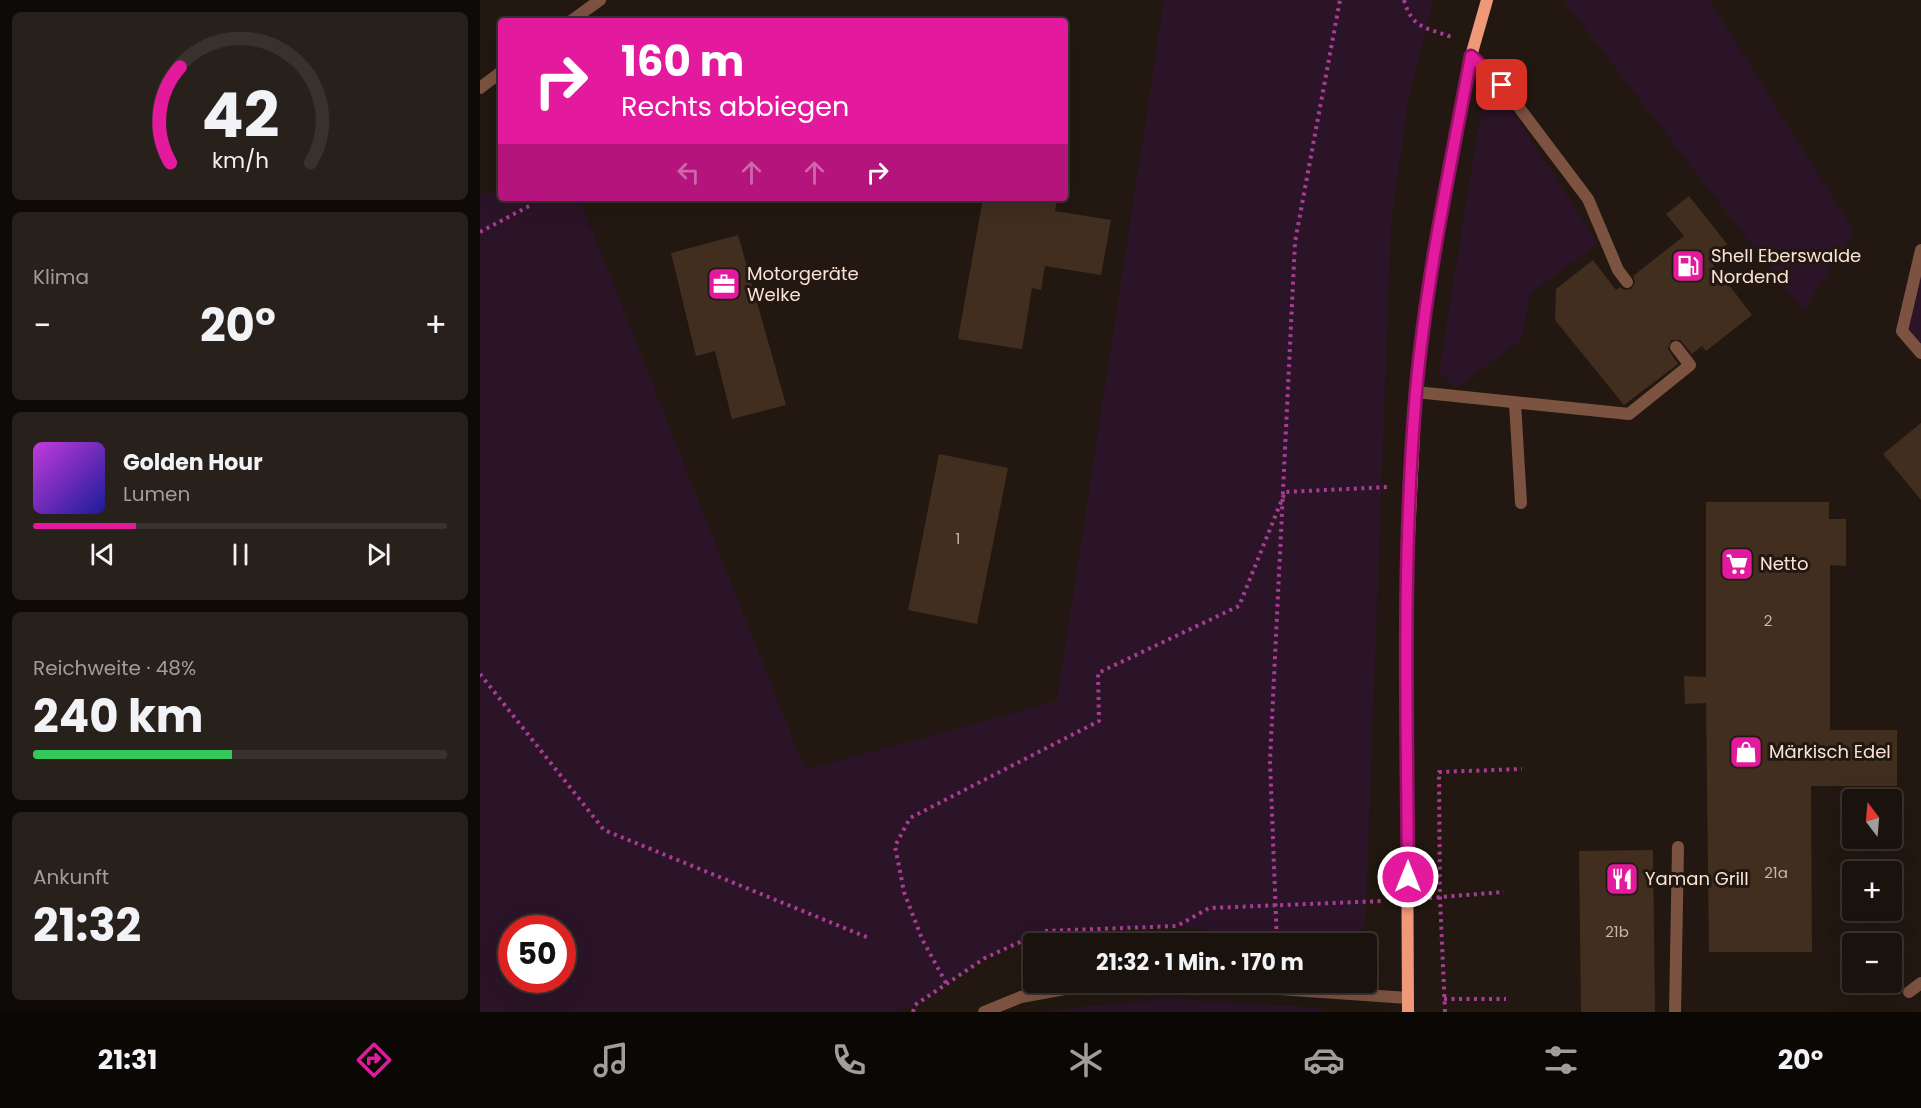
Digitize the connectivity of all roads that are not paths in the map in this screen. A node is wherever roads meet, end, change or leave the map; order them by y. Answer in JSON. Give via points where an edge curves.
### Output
{"nodes":[{"id":1,"x":600,"y":0,"type":"edge"},
{"id":2,"x":1487,"y":0,"type":"edge"},
{"id":3,"x":575,"y":18,"type":"edge"},
{"id":4,"x":1471,"y":56,"type":"junction"},
{"id":5,"x":498,"y":74,"type":"edge"},
{"id":6,"x":480,"y":88,"type":"edge"},
{"id":7,"x":1921,"y":250,"type":"edge"},
{"id":8,"x":1627,"y":282,"type":"dead end"},
{"id":9,"x":1676,"y":347,"type":"dead end"},
{"id":10,"x":1921,"y":353,"type":"edge"},
{"id":11,"x":1416,"y":392,"type":"junction"},
{"id":12,"x":1515,"y":403,"type":"junction"},
{"id":13,"x":1521,"y":503,"type":"dead end"},
{"id":14,"x":1678,"y":847,"type":"dead end"},
{"id":15,"x":1921,"y":983,"type":"edge"},
{"id":16,"x":1909,"y":992,"type":"dead end"},
{"id":17,"x":1408,"y":998,"type":"junction"},
{"id":18,"x":984,"y":1012,"type":"edge"},
{"id":19,"x":1408,"y":1012,"type":"edge"},
{"id":20,"x":1675,"y":1012,"type":"edge"}],
"edges":[{"from":1,"to":3,"type":"street"},
{"from":2,"to":4,"type":"main road"},
{"from":4,"to":8,"type":"street","via":[[1502,85],[1588,199],[1618,270]]},
{"from":4,"to":11,"type":"main road","via":[[1429,283]]},
{"from":5,"to":6,"type":"street"},
{"from":7,"to":10,"type":"street","via":[[1902,331]]},
{"from":9,"to":12,"type":"street","via":[[1690,365],[1629,414]]},
{"from":11,"to":12,"type":"street"},
{"from":11,"to":17,"type":"main road","via":[[1406,598]]},
{"from":12,"to":13,"type":"street"},
{"from":14,"to":20,"type":"street"},
{"from":15,"to":16,"type":"street"},
{"from":17,"to":18,"type":"street","via":[[1279,988],[1076,987],[1021,997]]},
{"from":17,"to":19,"type":"main road"}]}
